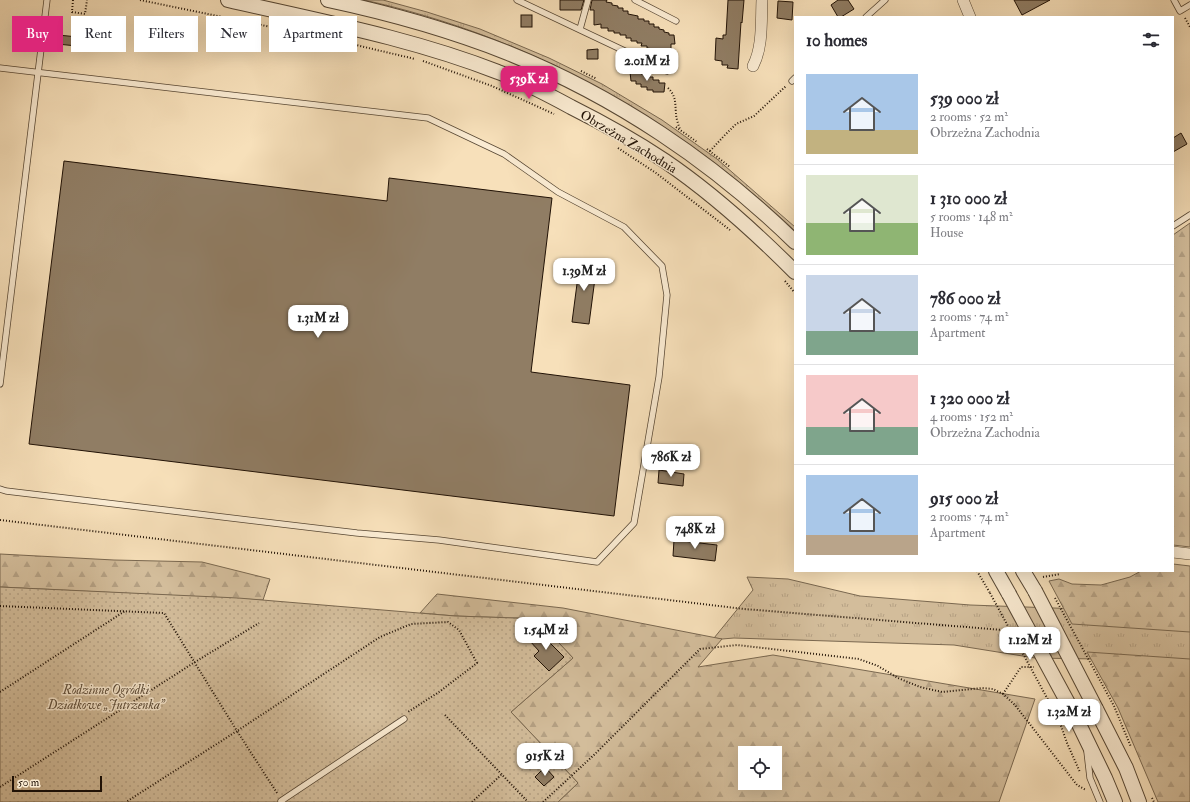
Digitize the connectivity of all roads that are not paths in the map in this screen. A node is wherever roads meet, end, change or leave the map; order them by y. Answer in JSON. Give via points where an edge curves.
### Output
{"nodes":[{"id":1,"x":47,"y":0,"type":"edge"},
{"id":2,"x":228,"y":0,"type":"edge"},
{"id":3,"x":328,"y":0,"type":"edge"},
{"id":4,"x":517,"y":0,"type":"edge"},
{"id":5,"x":588,"y":0,"type":"edge"},
{"id":6,"x":635,"y":0,"type":"edge"},
{"id":7,"x":762,"y":0,"type":"edge"},
{"id":8,"x":885,"y":0,"type":"edge"},
{"id":9,"x":1174,"y":0,"type":"edge"},
{"id":10,"x":965,"y":1,"type":"edge"},
{"id":11,"x":1190,"y":5,"type":"edge"},
{"id":12,"x":45,"y":16,"type":"edge"},
{"id":13,"x":867,"y":16,"type":"edge"},
{"id":14,"x":970,"y":16,"type":"edge"},
{"id":15,"x":676,"y":21,"type":"dead end"},
{"id":16,"x":580,"y":29,"type":"junction"},
{"id":17,"x":40,"y":52,"type":"edge"},
{"id":18,"x":753,"y":66,"type":"dead end"},
{"id":19,"x":0,"y":68,"type":"edge"},
{"id":20,"x":667,"y":71,"type":"dead end"},
{"id":21,"x":38,"y":72,"type":"junction"},
{"id":22,"x":1190,"y":215,"type":"edge"},
{"id":23,"x":1174,"y":225,"type":"edge"},
{"id":24,"x":794,"y":241,"type":"edge"},
{"id":25,"x":794,"y":271,"type":"edge"},
{"id":26,"x":0,"y":384,"type":"edge"},
{"id":27,"x":0,"y":489,"type":"edge"},
{"id":28,"x":1174,"y":552,"type":"edge"},
{"id":29,"x":1190,"y":554,"type":"edge"},
{"id":30,"x":997,"y":572,"type":"edge"},
{"id":31,"x":1024,"y":572,"type":"edge"},
{"id":32,"x":404,"y":719,"type":"road end"},
{"id":33,"x":1086,"y":740,"type":"junction"},
{"id":34,"x":282,"y":801,"type":"edge"},
{"id":35,"x":1100,"y":802,"type":"edge"},
{"id":36,"x":1115,"y":802,"type":"edge"},
{"id":37,"x":1138,"y":802,"type":"edge"}],
"edges":[{"from":1,"to":12,"type":"lane"},
{"from":2,"to":25,"type":"street","name":"Obrzeżna Zachodnia","via":[[423,46],[499,72],[540,91],[624,135],[665,161],[721,204]]},
{"from":3,"to":24,"type":"street","name":"Obrzeżna Zachodnia","via":[[391,14],[508,53],[594,94],[680,146],[737,189]]},
{"from":4,"to":16,"type":"lane"},
{"from":5,"to":16,"type":"lane"},
{"from":6,"to":15,"type":"lane"},
{"from":7,"to":18,"type":"street","via":[[759,45]]},
{"from":8,"to":13,"type":"lane"},
{"from":9,"to":11,"type":"lane","via":[[1180,10]]},
{"from":10,"to":14,"type":"street"},
{"from":16,"to":20,"type":"lane"},
{"from":17,"to":21,"type":"lane"},
{"from":19,"to":21,"type":"lane"},
{"from":21,"to":26,"type":"lane"},
{"from":21,"to":27,"type":"lane","via":[[428,118],[504,154],[558,192],[624,227],[662,266],[667,295],[659,376],[634,523],[597,562],[446,541],[357,533]]},
{"from":22,"to":23,"type":"lane"},
{"from":28,"to":29,"type":"street"},
{"from":30,"to":33,"type":"street","bridge":true},
{"from":31,"to":37,"type":"street","bridge":true,"via":[[1041,587],[1096,709],[1126,768]]},
{"from":32,"to":34,"type":"lane"},
{"from":33,"to":35,"type":"lane","via":[[1090,778]]},
{"from":33,"to":36,"type":"street"}]}
